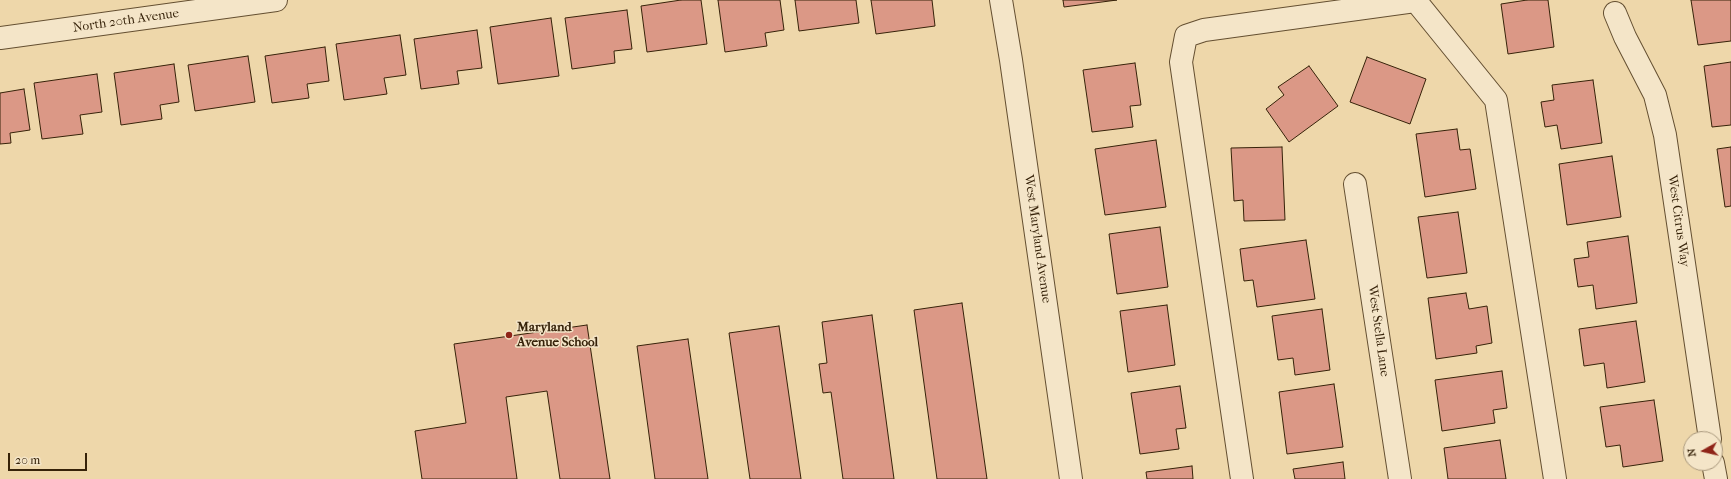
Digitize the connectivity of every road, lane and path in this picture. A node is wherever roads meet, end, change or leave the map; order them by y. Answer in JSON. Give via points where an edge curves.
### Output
{"nodes":[{"id":1,"x":276,"y":0,"type":"edge"},
{"id":2,"x":1001,"y":0,"type":"edge"},
{"id":3,"x":1415,"y":0,"type":"edge"},
{"id":4,"x":1615,"y":13,"type":"dead end"},
{"id":5,"x":0,"y":38,"type":"edge"},
{"id":6,"x":1355,"y":184,"type":"dead end"},
{"id":7,"x":1709,"y":431,"type":"edge"},
{"id":8,"x":1071,"y":479,"type":"edge"},
{"id":9,"x":1242,"y":479,"type":"edge"},
{"id":10,"x":1400,"y":479,"type":"edge"},
{"id":11,"x":1555,"y":479,"type":"edge"}],
"edges":[{"from":1,"to":5,"type":"street","name":"North 20th Avenue"},
{"from":2,"to":8,"type":"street","name":"West Maryland Avenue"},
{"from":3,"to":9,"type":"street","via":[[1204,30],[1186,36],[1181,62]]},
{"from":3,"to":11,"type":"street","via":[[1496,100]]},
{"from":4,"to":7,"type":"street","name":"West Citrus Way","via":[[1654,95],[1665,135]]},
{"from":6,"to":10,"type":"street","name":"West Stella Lane"}]}
